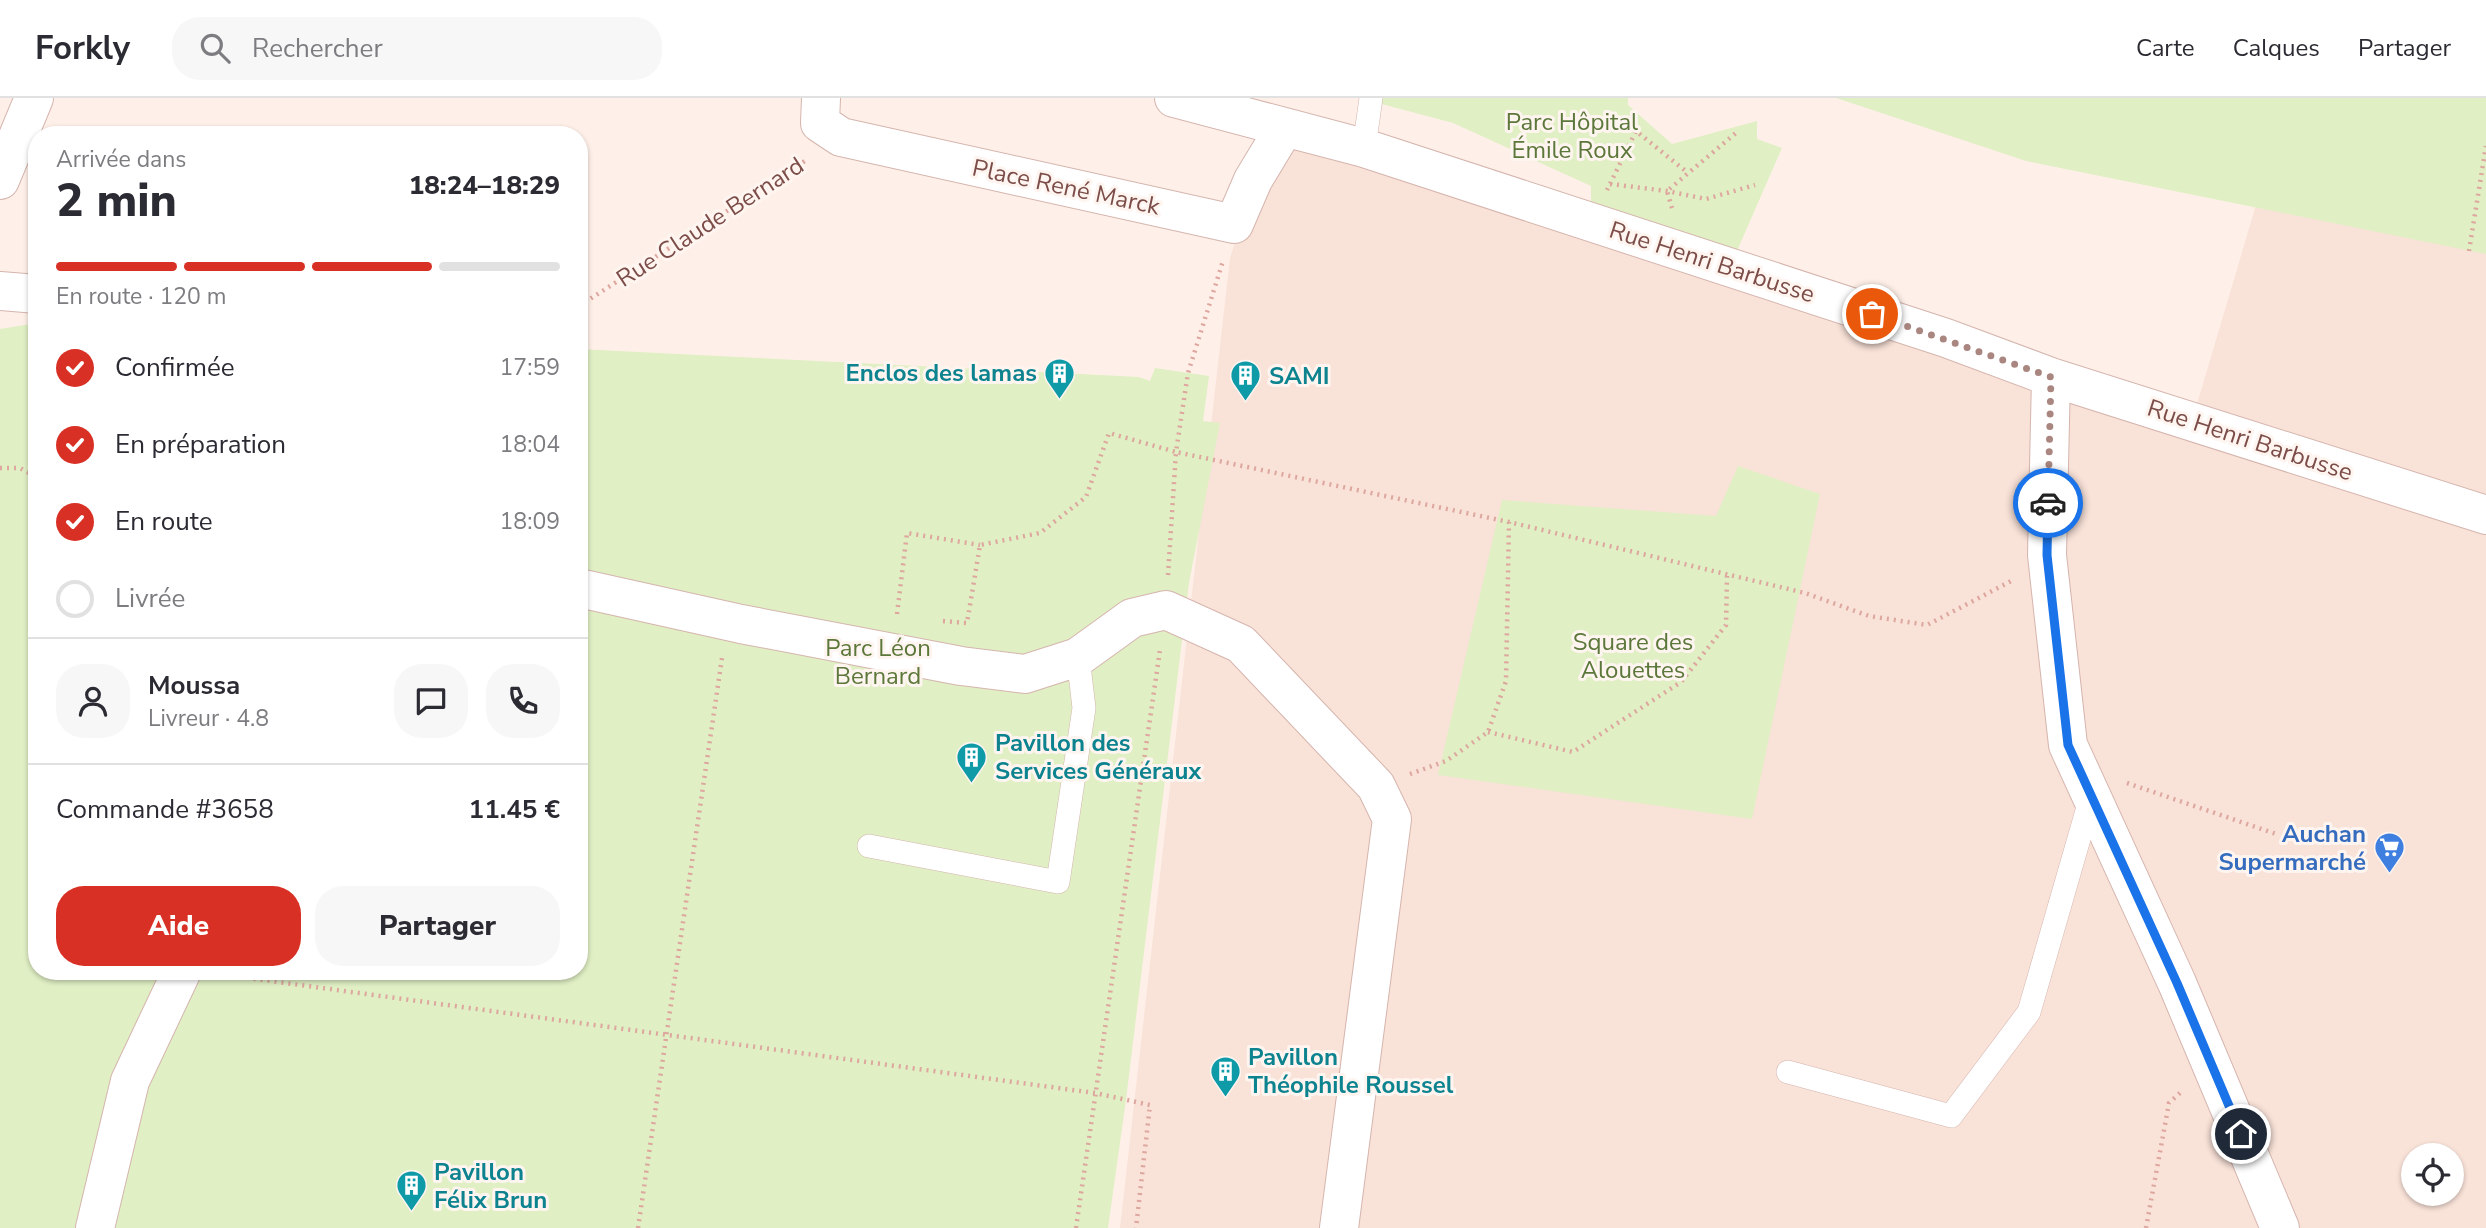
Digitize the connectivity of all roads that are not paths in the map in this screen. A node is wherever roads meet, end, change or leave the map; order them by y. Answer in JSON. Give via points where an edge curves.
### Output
{"nodes":[{"id":1,"x":34,"y":98,"type":"edge"},
{"id":2,"x":821,"y":98,"type":"edge"},
{"id":3,"x":1174,"y":98,"type":"edge"},
{"id":4,"x":1371,"y":98,"type":"edge"},
{"id":5,"x":1285,"y":127,"type":"junction"},
{"id":6,"x":1364,"y":148,"type":"junction"},
{"id":7,"x":0,"y":180,"type":"edge"},
{"id":8,"x":0,"y":291,"type":"edge"},
{"id":9,"x":28,"y":293,"type":"edge"},
{"id":10,"x":2051,"y":377,"type":"junction"},
{"id":11,"x":2486,"y":515,"type":"edge"},
{"id":12,"x":588,"y":590,"type":"edge"},
{"id":13,"x":1078,"y":657,"type":"junction"},
{"id":14,"x":2091,"y":796,"type":"junction"},
{"id":15,"x":869,"y":846,"type":"dead end"},
{"id":16,"x":192,"y":980,"type":"edge"},
{"id":17,"x":1788,"y":1072,"type":"dead end"},
{"id":18,"x":1350,"y":1226,"type":"edge"},
{"id":19,"x":94,"y":1228,"type":"edge"},
{"id":20,"x":2280,"y":1228,"type":"edge"}],
"edges":[{"from":1,"to":7,"type":"street"},
{"from":2,"to":5,"type":"street","name":"Place René Marck","via":[[820,124],[841,137],[1234,223]]},
{"from":3,"to":5,"type":"street","name":"Rue Henri Barbusse"},
{"from":4,"to":6,"type":"lane"},
{"from":5,"to":6,"type":"street","name":"Rue Henri Barbusse"},
{"from":6,"to":10,"type":"street","name":"Rue Henri Barbusse"},
{"from":8,"to":9,"type":"street"},
{"from":10,"to":11,"type":"street","name":"Rue Henri Barbusse"},
{"from":10,"to":14,"type":"street","via":[[2047,555],[2068,745]]},
{"from":12,"to":13,"type":"street","via":[[728,621],[1025,674]]},
{"from":13,"to":15,"type":"lane","via":[[1084,708],[1058,882]]},
{"from":13,"to":18,"type":"street","via":[[1132,618],[1166,610],[1241,643],[1376,786],[1392,819]]},
{"from":14,"to":17,"type":"lane","via":[[2029,1012],[1951,1115]]},
{"from":14,"to":20,"type":"street","via":[[2172,972]]},
{"from":16,"to":19,"type":"street","via":[[130,1081]]}]}
